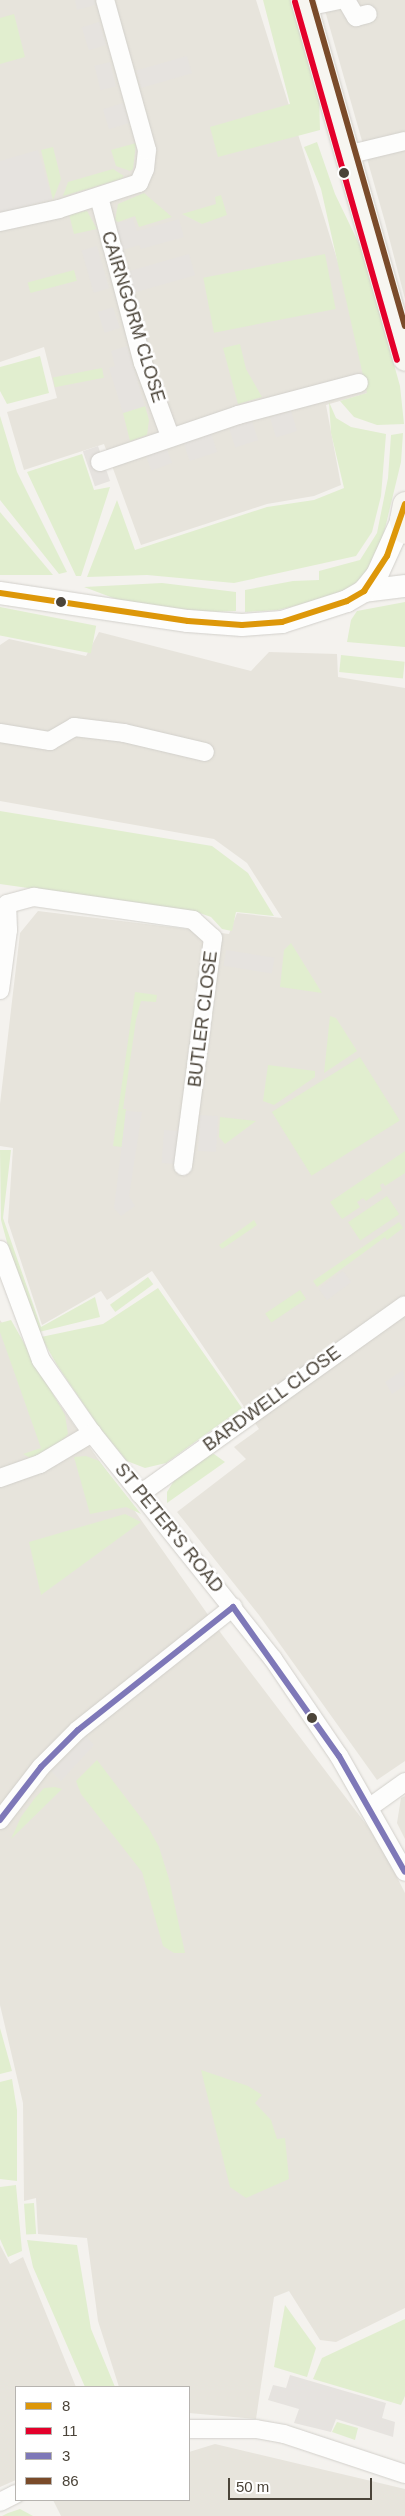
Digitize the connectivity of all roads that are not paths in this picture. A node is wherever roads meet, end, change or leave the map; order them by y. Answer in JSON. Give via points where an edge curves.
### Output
{"nodes":[{"id":1,"x":105,"y":0,"type":"edge"},
{"id":2,"x":338,"y":0,"type":"edge"},
{"id":3,"x":346,"y":0,"type":"edge"},
{"id":4,"x":304,"y":4,"type":"edge"},
{"id":5,"x":368,"y":14,"type":"dead end"},
{"id":6,"x":405,"y":140,"type":"edge"},
{"id":7,"x":348,"y":155,"type":"junction"},
{"id":8,"x":99,"y":197,"type":"junction"},
{"id":9,"x":0,"y":222,"type":"edge"},
{"id":10,"x":405,"y":358,"type":"edge"},
{"id":11,"x":359,"y":383,"type":"dead end"},
{"id":12,"x":170,"y":436,"type":"junction"},
{"id":13,"x":100,"y":462,"type":"dead end"},
{"id":14,"x":404,"y":513,"type":"edge"},
{"id":15,"x":405,"y":586,"type":"edge"},
{"id":16,"x":364,"y":591,"type":"junction"},
{"id":17,"x":0,"y":593,"type":"edge"},
{"id":18,"x":0,"y":733,"type":"edge"},
{"id":19,"x":205,"y":752,"type":"dead end"},
{"id":20,"x":3,"y":902,"type":"edge"},
{"id":21,"x":0,"y":990,"type":"edge"},
{"id":22,"x":183,"y":1166,"type":"dead end"},
{"id":23,"x":0,"y":1250,"type":"edge"},
{"id":24,"x":405,"y":1305,"type":"edge"},
{"id":25,"x":92,"y":1433,"type":"junction"},
{"id":26,"x":0,"y":1478,"type":"edge"},
{"id":27,"x":140,"y":1494,"type":"junction"},
{"id":28,"x":233,"y":1607,"type":"junction"},
{"id":29,"x":405,"y":1782,"type":"edge"},
{"id":30,"x":370,"y":1807,"type":"junction"},
{"id":31,"x":0,"y":1820,"type":"edge"},
{"id":32,"x":405,"y":1872,"type":"edge"},
{"id":33,"x":190,"y":2429,"type":"edge"},
{"id":34,"x":405,"y":2474,"type":"edge"},
{"id":35,"x":15,"y":2494,"type":"edge"},
{"id":36,"x":0,"y":2502,"type":"edge"}],
"edges":[{"from":1,"to":8,"type":"street","via":[[147,150],[145,169],[139,183]]},
{"from":2,"to":4,"type":"street"},
{"from":3,"to":5,"type":"street","via":[[356,17]]},
{"from":4,"to":7,"type":"main road"},
{"from":6,"to":7,"type":"street"},
{"from":7,"to":10,"type":"main road"},
{"from":8,"to":9,"type":"street"},
{"from":8,"to":12,"type":"street","name":"CAIRNGORM CLOSE","via":[[143,363]]},
{"from":11,"to":12,"type":"street"},
{"from":12,"to":13,"type":"street"},
{"from":14,"to":16,"type":"street","via":[[377,575]]},
{"from":15,"to":16,"type":"street"},
{"from":16,"to":17,"type":"street","via":[[347,602],[307,616],[282,622],[242,625],[188,621]]},
{"from":18,"to":19,"type":"street","via":[[50,741],[74,727]]},
{"from":20,"to":21,"type":"street","via":[[8,930]]},
{"from":20,"to":22,"type":"street","name":"BUTLER CLOSE","via":[[34,897],[193,920],[213,938]]},
{"from":23,"to":25,"type":"street","name":"ST PETER'S ROAD","via":[[42,1360]]},
{"from":24,"to":27,"type":"street","name":"BARDWELL CLOSE"},
{"from":25,"to":26,"type":"street","via":[[40,1464]]},
{"from":25,"to":27,"type":"street","name":"ST PETER'S ROAD"},
{"from":27,"to":28,"type":"street","name":"ST PETER'S ROAD"},
{"from":28,"to":30,"type":"street","name":"ST PETER'S ROAD","via":[[273,1659]]},
{"from":28,"to":31,"type":"street","via":[[78,1730],[41,1767]]},
{"from":29,"to":30,"type":"street"},
{"from":30,"to":32,"type":"street","name":"ST PETER'S ROAD"},
{"from":33,"to":34,"type":"street","via":[[256,2428],[284,2434]]},
{"from":35,"to":36,"type":"street"}]}
